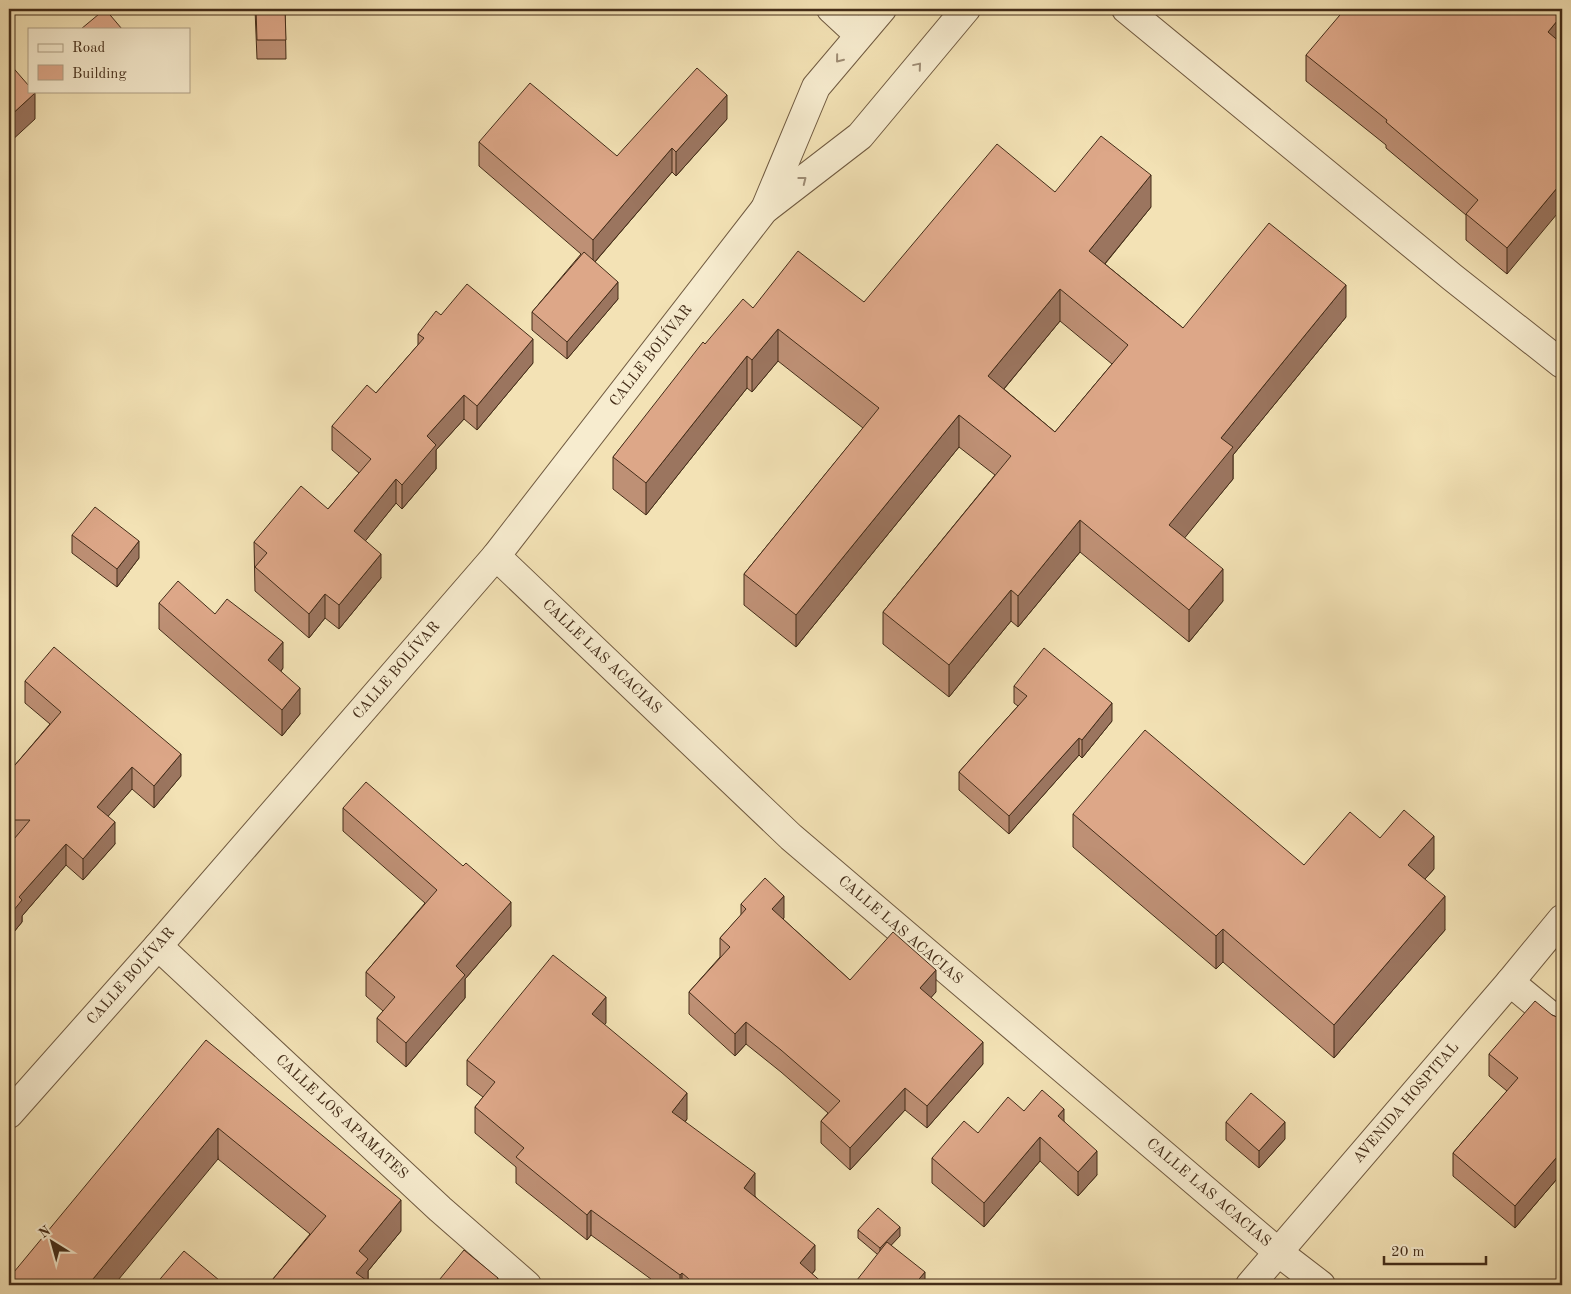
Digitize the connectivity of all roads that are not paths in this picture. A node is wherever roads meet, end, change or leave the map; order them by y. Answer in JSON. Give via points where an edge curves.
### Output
{"nodes":[{"id":1,"x":831,"y":9,"type":"edge"},
{"id":2,"x":882,"y":9,"type":"edge"},
{"id":3,"x":966,"y":9,"type":"edge"},
{"id":4,"x":1126,"y":9,"type":"edge"},
{"id":5,"x":859,"y":35,"type":"junction"},
{"id":6,"x":764,"y":210,"type":"junction"},
{"id":7,"x":1562,"y":364,"type":"edge"},
{"id":8,"x":496,"y":556,"type":"junction"},
{"id":9,"x":1562,"y":919,"type":"edge"},
{"id":10,"x":158,"y":946,"type":"junction"},
{"id":11,"x":1510,"y":982,"type":"junction"},
{"id":12,"x":1562,"y":1025,"type":"edge"},
{"id":13,"x":9,"y":1114,"type":"edge"},
{"id":14,"x":1278,"y":1252,"type":"junction"},
{"id":15,"x":527,"y":1285,"type":"edge"},
{"id":16,"x":1250,"y":1285,"type":"edge"},
{"id":17,"x":1321,"y":1285,"type":"edge"}],
"edges":[{"from":1,"to":5,"type":"street"},
{"from":2,"to":5,"type":"street","name":"CALLE BOLÍVAR"},
{"from":6,"to":3,"type":"street","name":"CALLE BOLÍVAR","one_way":true,"via":[[860,136]]},
{"from":4,"to":7,"type":"street"},
{"from":5,"to":6,"type":"street","name":"CALLE BOLÍVAR","one_way":true,"via":[[816,87]]},
{"from":6,"to":8,"type":"street","name":"CALLE BOLÍVAR"},
{"from":8,"to":10,"type":"street","name":"CALLE BOLÍVAR"},
{"from":8,"to":14,"type":"street","name":"CALLE LAS ACACIAS","via":[[791,837]]},
{"from":9,"to":11,"type":"street","name":"AVENIDA HOSPITAL"},
{"from":10,"to":13,"type":"street","name":"CALLE BOLÍVAR"},
{"from":10,"to":15,"type":"street","name":"CALLE LOS APAMATES","via":[[440,1209]]},
{"from":11,"to":12,"type":"street"},
{"from":11,"to":14,"type":"street","name":"AVENIDA HOSPITAL"},
{"from":14,"to":16,"type":"street","name":"AVENIDA HOSPITAL"},
{"from":14,"to":17,"type":"street","name":"CALLE LAS ACACIAS"}]}
